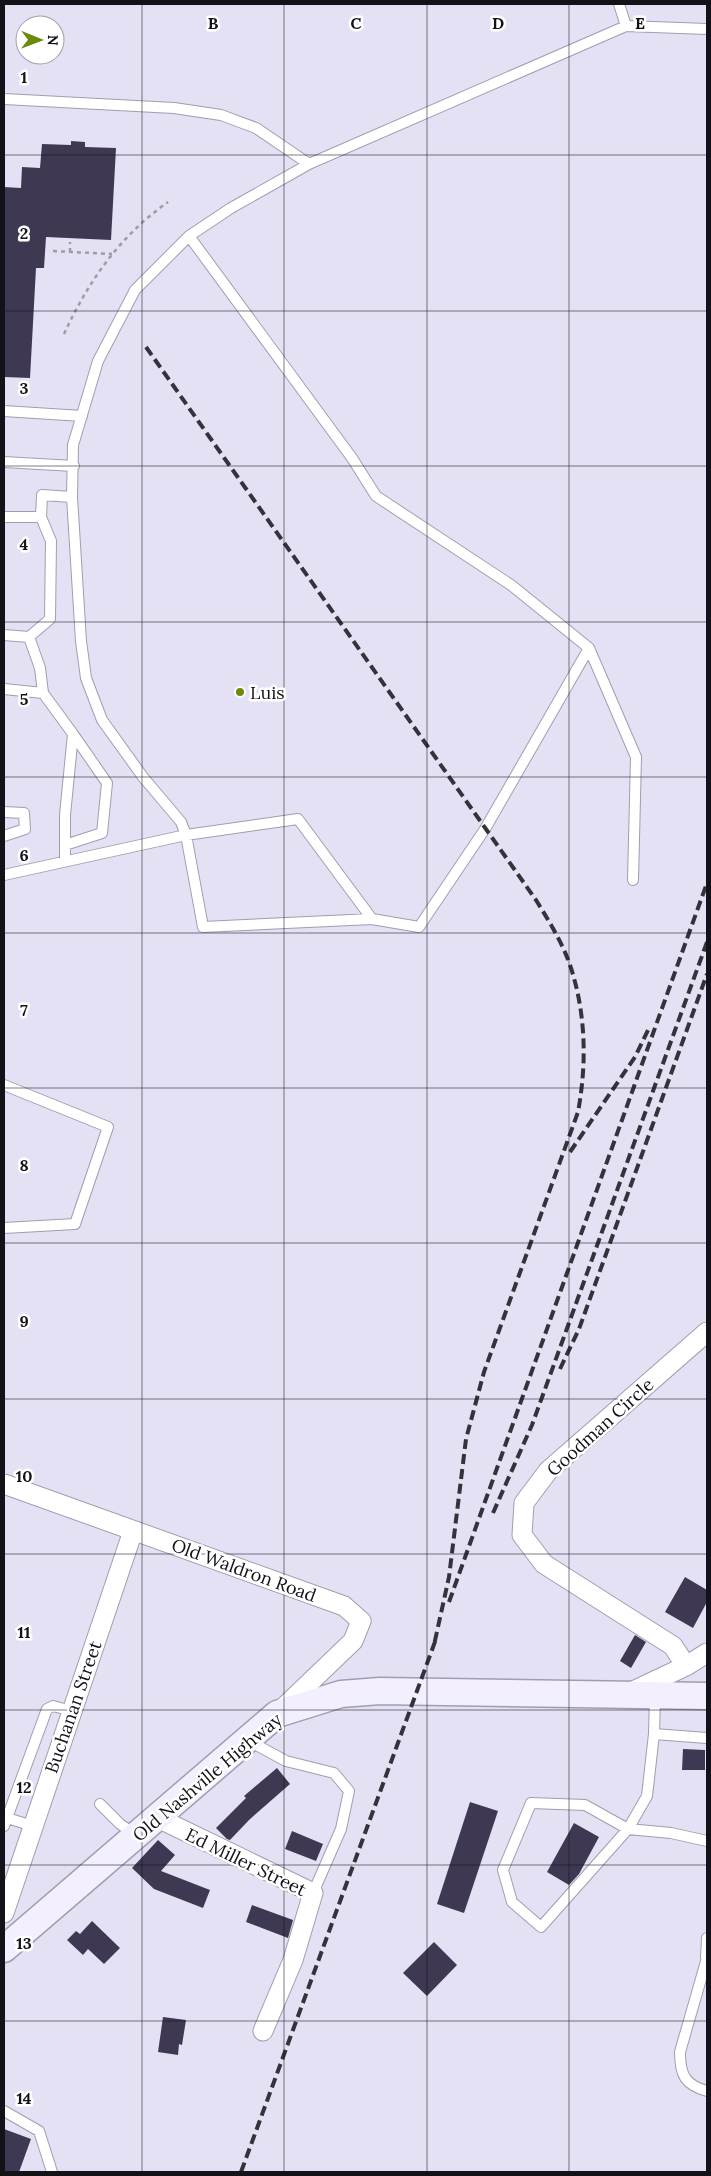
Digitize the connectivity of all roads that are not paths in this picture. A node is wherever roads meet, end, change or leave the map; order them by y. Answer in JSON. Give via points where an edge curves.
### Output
{"nodes":[{"id":1,"x":619,"y":4,"type":"edge"},
{"id":2,"x":626,"y":26,"type":"junction"},
{"id":3,"x":707,"y":28,"type":"edge"},
{"id":4,"x":4,"y":99,"type":"edge"},
{"id":5,"x":309,"y":164,"type":"junction"},
{"id":6,"x":188,"y":236,"type":"junction"},
{"id":7,"x":4,"y":411,"type":"edge"},
{"id":8,"x":82,"y":416,"type":"junction"},
{"id":9,"x":4,"y":462,"type":"edge"},
{"id":10,"x":74,"y":466,"type":"junction"},
{"id":11,"x":72,"y":497,"type":"junction"},
{"id":12,"x":4,"y":517,"type":"edge"},
{"id":13,"x":41,"y":517,"type":"junction"},
{"id":14,"x":4,"y":635,"type":"edge"},
{"id":15,"x":29,"y":637,"type":"junction"},
{"id":16,"x":589,"y":648,"type":"junction"},
{"id":17,"x":4,"y":689,"type":"edge"},
{"id":18,"x":43,"y":693,"type":"junction"},
{"id":19,"x":73,"y":734,"type":"junction"},
{"id":20,"x":4,"y":812,"type":"edge"},
{"id":21,"x":186,"y":835,"type":"junction"},
{"id":22,"x":4,"y":836,"type":"edge"},
{"id":23,"x":65,"y":845,"type":"junction"},
{"id":24,"x":65,"y":861,"type":"junction"},
{"id":25,"x":4,"y":875,"type":"edge"},
{"id":26,"x":633,"y":880,"type":"dead end"},
{"id":27,"x":372,"y":919,"type":"junction"},
{"id":28,"x":4,"y":1085,"type":"edge"},
{"id":29,"x":4,"y":1228,"type":"edge"},
{"id":30,"x":707,"y":1332,"type":"edge"},
{"id":31,"x":4,"y":1484,"type":"edge"},
{"id":32,"x":133,"y":1531,"type":"junction"},
{"id":33,"x":707,"y":1653,"type":"edge"},
{"id":34,"x":686,"y":1666,"type":"junction"},
{"id":35,"x":626,"y":1694,"type":"junction"},
{"id":36,"x":655,"y":1696,"type":"junction"},
{"id":37,"x":707,"y":1696,"type":"edge"},
{"id":38,"x":72,"y":1712,"type":"junction"},
{"id":39,"x":277,"y":1714,"type":"junction"},
{"id":40,"x":654,"y":1734,"type":"junction"},
{"id":41,"x":707,"y":1738,"type":"edge"},
{"id":42,"x":246,"y":1740,"type":"junction"},
{"id":43,"x":100,"y":1804,"type":"dead end"},
{"id":44,"x":158,"y":1818,"type":"junction"},
{"id":45,"x":5,"y":1822,"type":"edge"},
{"id":46,"x":33,"y":1826,"type":"junction"},
{"id":47,"x":628,"y":1829,"type":"junction"},
{"id":48,"x":137,"y":1835,"type":"junction"},
{"id":49,"x":707,"y":1841,"type":"edge"},
{"id":50,"x":312,"y":1893,"type":"junction"},
{"id":51,"x":4,"y":1912,"type":"edge"},
{"id":52,"x":707,"y":1938,"type":"edge"},
{"id":53,"x":4,"y":1949,"type":"edge"},
{"id":54,"x":707,"y":1958,"type":"edge"},
{"id":55,"x":263,"y":2030,"type":"dead end"},
{"id":56,"x":707,"y":2091,"type":"edge"},
{"id":57,"x":4,"y":2111,"type":"edge"},
{"id":58,"x":52,"y":2172,"type":"edge"}],
"edges":[{"from":1,"to":2,"type":"lane"},
{"from":2,"to":3,"type":"lane"},
{"from":2,"to":5,"type":"lane"},
{"from":4,"to":5,"type":"lane","via":[[174,108],[222,115],[256,128]]},
{"from":5,"to":6,"type":"lane"},
{"from":6,"to":8,"type":"lane","via":[[135,290],[98,361]]},
{"from":6,"to":16,"type":"lane","via":[[352,458],[376,496],[511,585]]},
{"from":7,"to":8,"type":"lane"},
{"from":8,"to":10,"type":"lane","via":[[73,445]]},
{"from":9,"to":10,"type":"lane"},
{"from":10,"to":11,"type":"lane"},
{"from":11,"to":13,"type":"lane","via":[[42,495]]},
{"from":11,"to":21,"type":"lane","via":[[86,678],[102,720],[181,822]]},
{"from":12,"to":13,"type":"lane"},
{"from":13,"to":15,"type":"lane","via":[[51,541],[50,619]]},
{"from":14,"to":15,"type":"lane"},
{"from":15,"to":18,"type":"lane","via":[[40,668]]},
{"from":16,"to":26,"type":"lane","via":[[636,757]]},
{"from":16,"to":27,"type":"lane","via":[[485,829],[419,926]]},
{"from":17,"to":18,"type":"lane"},
{"from":18,"to":19,"type":"lane"},
{"from":19,"to":23,"type":"lane"},
{"from":19,"to":23,"type":"lane","via":[[107,783],[102,833]]},
{"from":20,"to":22,"type":"lane","via":[[24,813],[25,829]]},
{"from":21,"to":24,"type":"lane"},
{"from":21,"to":27,"type":"lane","via":[[298,819]]},
{"from":21,"to":27,"type":"lane","via":[[203,927]]},
{"from":23,"to":24,"type":"lane"},
{"from":24,"to":25,"type":"lane"},
{"from":28,"to":29,"type":"lane","via":[[108,1127],[74,1224]]},
{"from":30,"to":34,"type":"street","name":"Goodman Circle","via":[[548,1471],[524,1503],[522,1535],[544,1564],[673,1646]]},
{"from":31,"to":32,"type":"street","name":"Old Waldron Road"},
{"from":32,"to":38,"type":"street","name":"Buchanan Street"},
{"from":32,"to":39,"type":"street","name":"Old Waldron Road","via":[[344,1606],[361,1621],[354,1641]]},
{"from":33,"to":34,"type":"street","name":"Old Nashville Highway"},
{"from":34,"to":35,"type":"street","name":"Old Nashville Highway"},
{"from":35,"to":36,"type":"main road","name":"Old Nashville Highway"},
{"from":35,"to":39,"type":"main road","name":"Old Nashville Highway","via":[[380,1690],[341,1694]]},
{"from":36,"to":37,"type":"main road","name":"Old Nashville Highway"},
{"from":36,"to":40,"type":"lane"},
{"from":38,"to":45,"type":"lane","via":[[53,1706],[47,1708]]},
{"from":38,"to":46,"type":"street","name":"Buchanan Street"},
{"from":39,"to":42,"type":"main road","name":"Old Nashville Highway"},
{"from":40,"to":41,"type":"lane"},
{"from":40,"to":47,"type":"lane","via":[[646,1796]]},
{"from":42,"to":44,"type":"main road","name":"Old Nashville Highway"},
{"from":42,"to":50,"type":"lane","via":[[286,1760],[334,1773],[349,1791],[341,1829]]},
{"from":43,"to":48,"type":"lane"},
{"from":44,"to":48,"type":"main road","name":"Old Nashville Highway"},
{"from":44,"to":50,"type":"street","name":"Ed Miller Street"},
{"from":45,"to":46,"type":"lane"},
{"from":46,"to":51,"type":"street","name":"Buchanan Street"},
{"from":47,"to":47,"type":"lane","via":[[541,1927],[512,1902],[504,1870],[531,1803],[586,1805]]},
{"from":47,"to":49,"type":"lane","via":[[671,1833]]},
{"from":48,"to":53,"type":"main road","name":"Old Nashville Highway"},
{"from":50,"to":55,"type":"street","name":"Ed Miller Street","via":[[293,1960]]},
{"from":52,"to":54,"type":"lane"},
{"from":54,"to":56,"type":"lane","via":[[680,2052],[680,2065],[684,2078],[695,2088]]},
{"from":57,"to":58,"type":"lane","via":[[38,2131]]}]}
